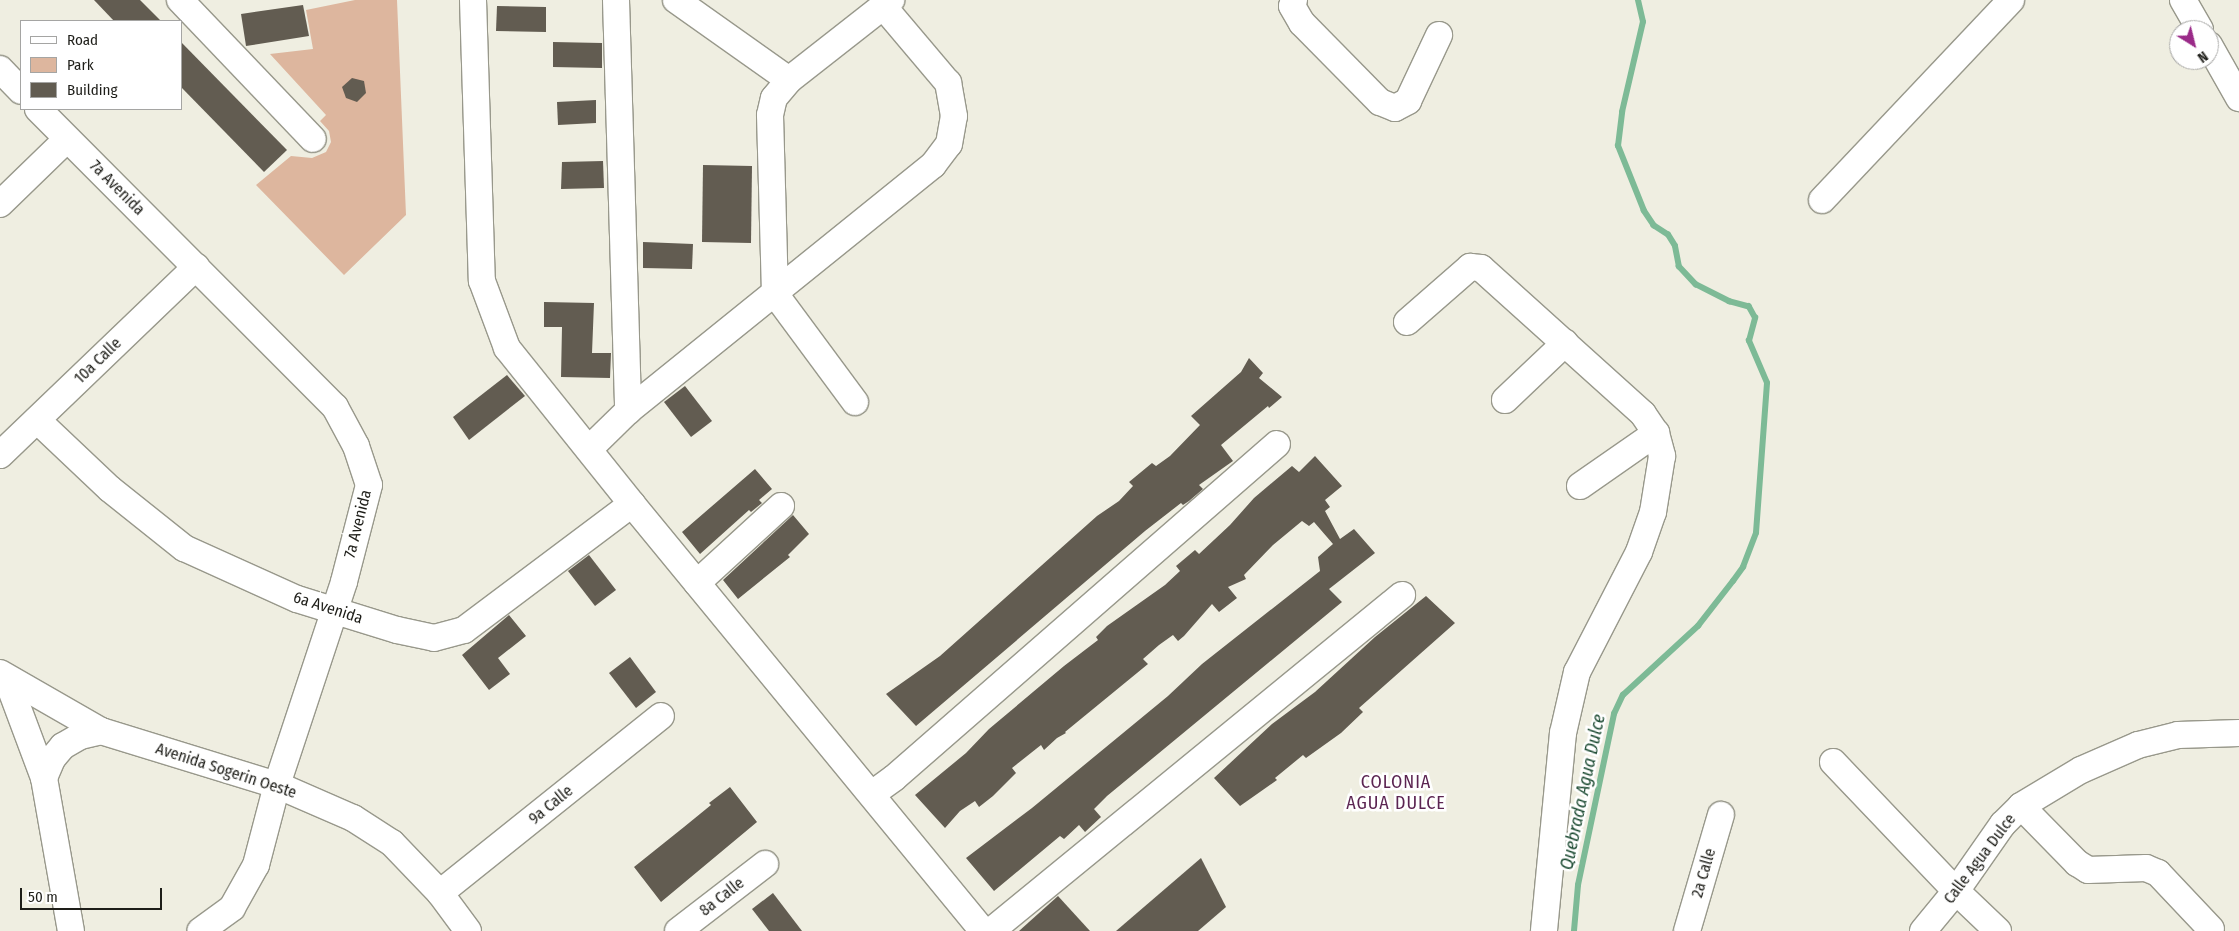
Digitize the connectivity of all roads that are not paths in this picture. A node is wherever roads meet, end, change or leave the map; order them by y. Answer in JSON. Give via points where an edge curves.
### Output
{"nodes":[{"id":1,"x":183,"y":0,"type":"edge"},
{"id":2,"x":473,"y":0,"type":"edge"},
{"id":3,"x":616,"y":0,"type":"edge"},
{"id":4,"x":676,"y":0,"type":"edge"},
{"id":5,"x":1294,"y":0,"type":"edge"},
{"id":6,"x":2011,"y":0,"type":"edge"},
{"id":7,"x":2183,"y":0,"type":"edge"},
{"id":8,"x":887,"y":3,"type":"edge"},
{"id":9,"x":2194,"y":20,"type":"edge"},
{"id":10,"x":1439,"y":34,"type":"dead end"},
{"id":11,"x":2219,"y":63,"type":"edge"},
{"id":12,"x":0,"y":69,"type":"edge"},
{"id":13,"x":788,"y":80,"type":"junction"},
{"id":14,"x":20,"y":90,"type":"edge"},
{"id":15,"x":2239,"y":98,"type":"edge"},
{"id":16,"x":39,"y":110,"type":"edge"},
{"id":17,"x":67,"y":139,"type":"junction"},
{"id":18,"x":313,"y":139,"type":"dead end"},
{"id":19,"x":1822,"y":200,"type":"dead end"},
{"id":20,"x":0,"y":204,"type":"edge"},
{"id":21,"x":196,"y":267,"type":"junction"},
{"id":22,"x":775,"y":294,"type":"junction"},
{"id":23,"x":1407,"y":322,"type":"dead end"},
{"id":24,"x":1565,"y":343,"type":"junction"},
{"id":25,"x":1505,"y":400,"type":"dead end"},
{"id":26,"x":856,"y":402,"type":"dead end"},
{"id":27,"x":628,"y":411,"type":"junction"},
{"id":28,"x":37,"y":420,"type":"junction"},
{"id":29,"x":1656,"y":433,"type":"junction"},
{"id":30,"x":1277,"y":444,"type":"dead end"},
{"id":31,"x":589,"y":449,"type":"junction"},
{"id":32,"x":0,"y":455,"type":"edge"},
{"id":33,"x":1580,"y":486,"type":"dead end"},
{"id":34,"x":632,"y":504,"type":"junction"},
{"id":35,"x":781,"y":506,"type":"dead end"},
{"id":36,"x":698,"y":583,"type":"junction"},
{"id":37,"x":1402,"y":595,"type":"dead end"},
{"id":38,"x":333,"y":610,"type":"junction"},
{"id":39,"x":4,"y":676,"type":"edge"},
{"id":40,"x":661,"y":716,"type":"dead end"},
{"id":41,"x":101,"y":731,"type":"junction"},
{"id":42,"x":2239,"y":733,"type":"edge"},
{"id":43,"x":1833,"y":762,"type":"dead end"},
{"id":44,"x":44,"y":778,"type":"junction"},
{"id":45,"x":277,"y":785,"type":"junction"},
{"id":46,"x":872,"y":794,"type":"junction"},
{"id":47,"x":2021,"y":806,"type":"junction"},
{"id":48,"x":1721,"y":815,"type":"dead end"},
{"id":49,"x":765,"y":864,"type":"dead end"},
{"id":50,"x":1956,"y":892,"type":"junction"},
{"id":51,"x":440,"y":893,"type":"junction"},
{"id":52,"x":207,"y":926,"type":"edge"},
{"id":53,"x":2212,"y":929,"type":"dead end"},
{"id":54,"x":71,"y":931,"type":"edge"},
{"id":55,"x":468,"y":931,"type":"edge"},
{"id":56,"x":678,"y":931,"type":"edge"},
{"id":57,"x":983,"y":931,"type":"edge"},
{"id":58,"x":991,"y":931,"type":"edge"},
{"id":59,"x":1544,"y":931,"type":"edge"},
{"id":60,"x":1687,"y":931,"type":"edge"},
{"id":61,"x":1924,"y":931,"type":"edge"},
{"id":62,"x":1998,"y":931,"type":"edge"}],
"edges":[{"from":1,"to":18,"type":"street"},
{"from":2,"to":31,"type":"street","via":[[482,281],[507,348]]},
{"from":3,"to":27,"type":"street"},
{"from":4,"to":13,"type":"street"},
{"from":5,"to":10,"type":"street","via":[[1292,6],[1302,23],[1380,102],[1395,108],[1408,101]]},
{"from":6,"to":19,"type":"street"},
{"from":7,"to":9,"type":"street"},
{"from":8,"to":13,"type":"street"},
{"from":8,"to":22,"type":"street","via":[[948,83],[954,116],[949,144],[933,166]]},
{"from":11,"to":15,"type":"street"},
{"from":12,"to":14,"type":"street"},
{"from":13,"to":22,"type":"street","via":[[774,98],[770,115]]},
{"from":16,"to":17,"type":"street","name":"7a Avenida"},
{"from":17,"to":20,"type":"street"},
{"from":17,"to":21,"type":"street","name":"7a Avenida"},
{"from":21,"to":28,"type":"street","name":"10a Calle"},
{"from":21,"to":38,"type":"street","name":"7a Avenida","via":[[335,407],[356,446],[369,485],[344,582]]},
{"from":22,"to":26,"type":"street"},
{"from":22,"to":27,"type":"street"},
{"from":23,"to":24,"type":"street","via":[[1470,267],[1481,268]]},
{"from":24,"to":25,"type":"street"},
{"from":24,"to":29,"type":"street","via":[[1643,414]]},
{"from":27,"to":31,"type":"street"},
{"from":28,"to":32,"type":"street","name":"10a Calle"},
{"from":28,"to":38,"type":"street","name":"6a Avenida","via":[[110,488],[184,548],[298,599]]},
{"from":29,"to":33,"type":"street"},
{"from":29,"to":59,"type":"street","via":[[1662,456],[1653,512],[1639,552],[1577,672],[1563,733]]},
{"from":30,"to":46,"type":"street"},
{"from":31,"to":34,"type":"street"},
{"from":34,"to":36,"type":"street"},
{"from":34,"to":38,"type":"street","name":"6a Avenida","via":[[464,630],[434,638]]},
{"from":35,"to":36,"type":"street"},
{"from":36,"to":46,"type":"street"},
{"from":37,"to":58,"type":"street"},
{"from":38,"to":45,"type":"street","name":"7a Avenida"},
{"from":39,"to":41,"type":"street","name":"Avenida Sogerin Oeste"},
{"from":39,"to":44,"type":"street"},
{"from":40,"to":51,"type":"street","name":"9a Calle"},
{"from":41,"to":44,"type":"street","via":[[80,736],[64,746],[52,759]]},
{"from":41,"to":45,"type":"street","name":"Avenida Sogerin Oeste"},
{"from":42,"to":47,"type":"street","name":"Calle Agua Dulce","via":[[2178,735],[2138,745],[2081,770]]},
{"from":43,"to":50,"type":"street"},
{"from":44,"to":54,"type":"street"},
{"from":45,"to":51,"type":"street","name":"Avenida Sogerin Oeste","via":[[352,818],[392,843]]},
{"from":45,"to":52,"type":"street","name":"7a Avenida","via":[[256,865],[232,908]]},
{"from":46,"to":57,"type":"street"},
{"from":47,"to":50,"type":"street","name":"Calle Agua Dulce","via":[[2003,824]]},
{"from":47,"to":53,"type":"street","via":[[2077,863],[2088,870],[2146,868],[2158,873]]},
{"from":48,"to":60,"type":"street","name":"2a Calle"},
{"from":49,"to":56,"type":"street","name":"8a Calle"},
{"from":50,"to":61,"type":"street","name":"Calle Agua Dulce"},
{"from":50,"to":62,"type":"street"},
{"from":51,"to":55,"type":"street","name":"Avenida Sogerin Oeste"}]}
